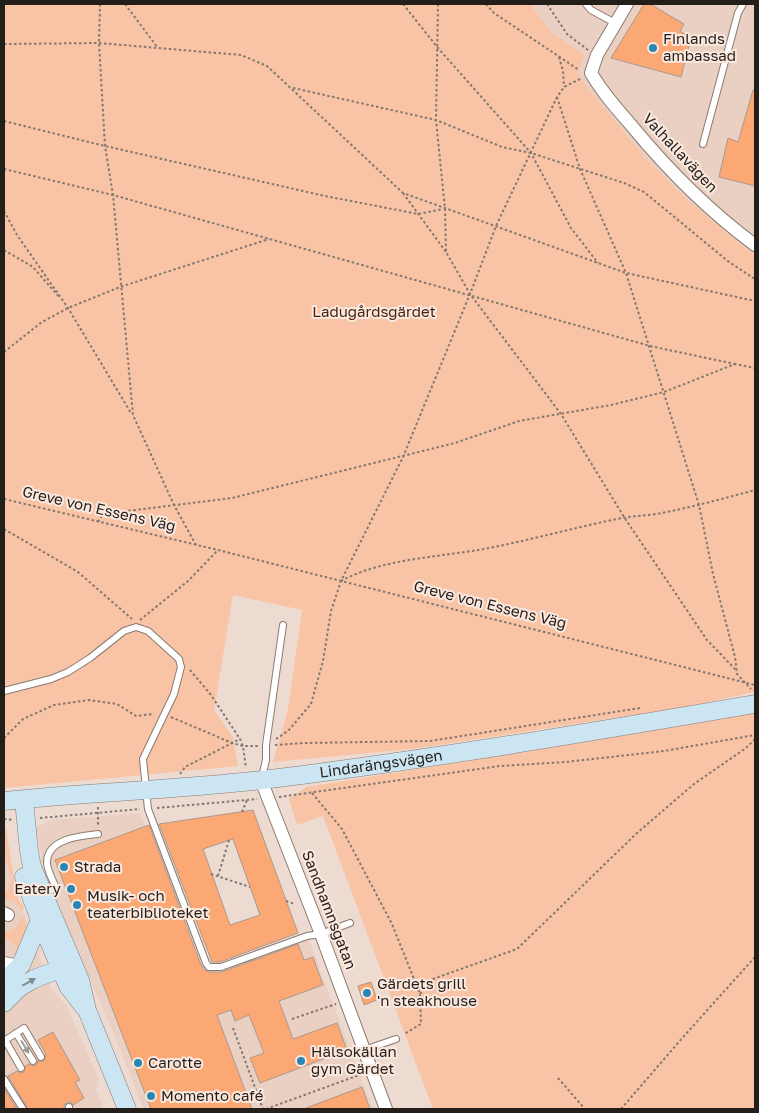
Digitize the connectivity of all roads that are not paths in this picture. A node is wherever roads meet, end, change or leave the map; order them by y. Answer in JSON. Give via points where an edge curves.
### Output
{"nodes":[{"id":1,"x":586,"y":4,"type":"edge"},
{"id":2,"x":627,"y":4,"type":"edge"},
{"id":3,"x":743,"y":4,"type":"edge"},
{"id":4,"x":615,"y":23,"type":"junction"},
{"id":5,"x":703,"y":144,"type":"dead end"},
{"id":6,"x":755,"y":245,"type":"edge"},
{"id":7,"x":283,"y":625,"type":"dead end"},
{"id":8,"x":4,"y":691,"type":"edge"},
{"id":9,"x":753,"y":697,"type":"edge"},
{"id":10,"x":261,"y":780,"type":"junction"},
{"id":11,"x":146,"y":791,"type":"junction"},
{"id":12,"x":13,"y":801,"type":"edge"},
{"id":13,"x":98,"y":834,"type":"dead end"},
{"id":14,"x":43,"y":894,"type":"junction"},
{"id":15,"x":40,"y":920,"type":"junction"},
{"id":16,"x":350,"y":923,"type":"dead end"},
{"id":17,"x":321,"y":934,"type":"junction"},
{"id":18,"x":59,"y":950,"type":"junction"},
{"id":19,"x":14,"y":965,"type":"edge"},
{"id":20,"x":67,"y":966,"type":"junction"},
{"id":21,"x":4,"y":987,"type":"edge"},
{"id":22,"x":4,"y":1003,"type":"edge"},
{"id":23,"x":16,"y":1033,"type":"junction"},
{"id":24,"x":396,"y":1039,"type":"road end"},
{"id":25,"x":4,"y":1041,"type":"edge"},
{"id":26,"x":364,"y":1050,"type":"junction"},
{"id":27,"x":42,"y":1057,"type":"dead end"},
{"id":28,"x":33,"y":1061,"type":"dead end"},
{"id":29,"x":21,"y":1068,"type":"dead end"},
{"id":30,"x":4,"y":1079,"type":"edge"},
{"id":31,"x":22,"y":1109,"type":"edge"},
{"id":32,"x":127,"y":1109,"type":"edge"},
{"id":33,"x":386,"y":1109,"type":"edge"}],
"edges":[{"from":1,"to":4,"type":"lane"},
{"from":2,"to":4,"type":"street"},
{"from":3,"to":5,"type":"lane"},
{"from":4,"to":6,"type":"street","name":"Valhallavägen","via":[[591,73],[600,89],[694,194]]},
{"from":7,"to":10,"type":"lane"},
{"from":8,"to":11,"type":"lane","via":[[68,672],[124,631],[136,627],[148,631],[179,659],[181,667],[174,694],[143,759]]},
{"from":9,"to":10,"type":"street","name":"Lindarängsvägen","via":[[418,758]]},
{"from":10,"to":11,"type":"street","name":"Lindarängsvägen"},
{"from":10,"to":17,"type":"street","name":"Sandhamnsgatan"},
{"from":11,"to":12,"type":"street","name":"Lindarängsvägen"},
{"from":11,"to":17,"type":"lane","via":[[150,814],[209,967],[221,967]]},
{"from":12,"to":14,"type":"street"},
{"from":12,"to":15,"type":"street","via":[[17,851]]},
{"from":13,"to":14,"type":"lane","via":[[67,838],[51,850],[47,862],[56,888]]},
{"from":14,"to":18,"type":"street"},
{"from":15,"to":18,"type":"street"},
{"from":15,"to":19,"type":"street"},
{"from":16,"to":17,"type":"lane"},
{"from":17,"to":26,"type":"street","name":"Sandhamnsgatan"},
{"from":18,"to":19,"type":"street"},
{"from":18,"to":20,"type":"street"},
{"from":19,"to":21,"type":"street"},
{"from":22,"to":20,"type":"street","one_way":true,"via":[[20,987]]},
{"from":20,"to":32,"type":"street","via":[[80,980],[87,1010]]},
{"from":23,"to":25,"type":"lane"},
{"from":23,"to":27,"type":"lane","via":[[24,1028]]},
{"from":23,"to":28,"type":"lane","one_way":true},
{"from":24,"to":26,"type":"lane"},
{"from":25,"to":29,"type":"lane"},
{"from":26,"to":33,"type":"street","name":"Sandhamnsgatan"},
{"from":30,"to":31,"type":"lane"}]}
